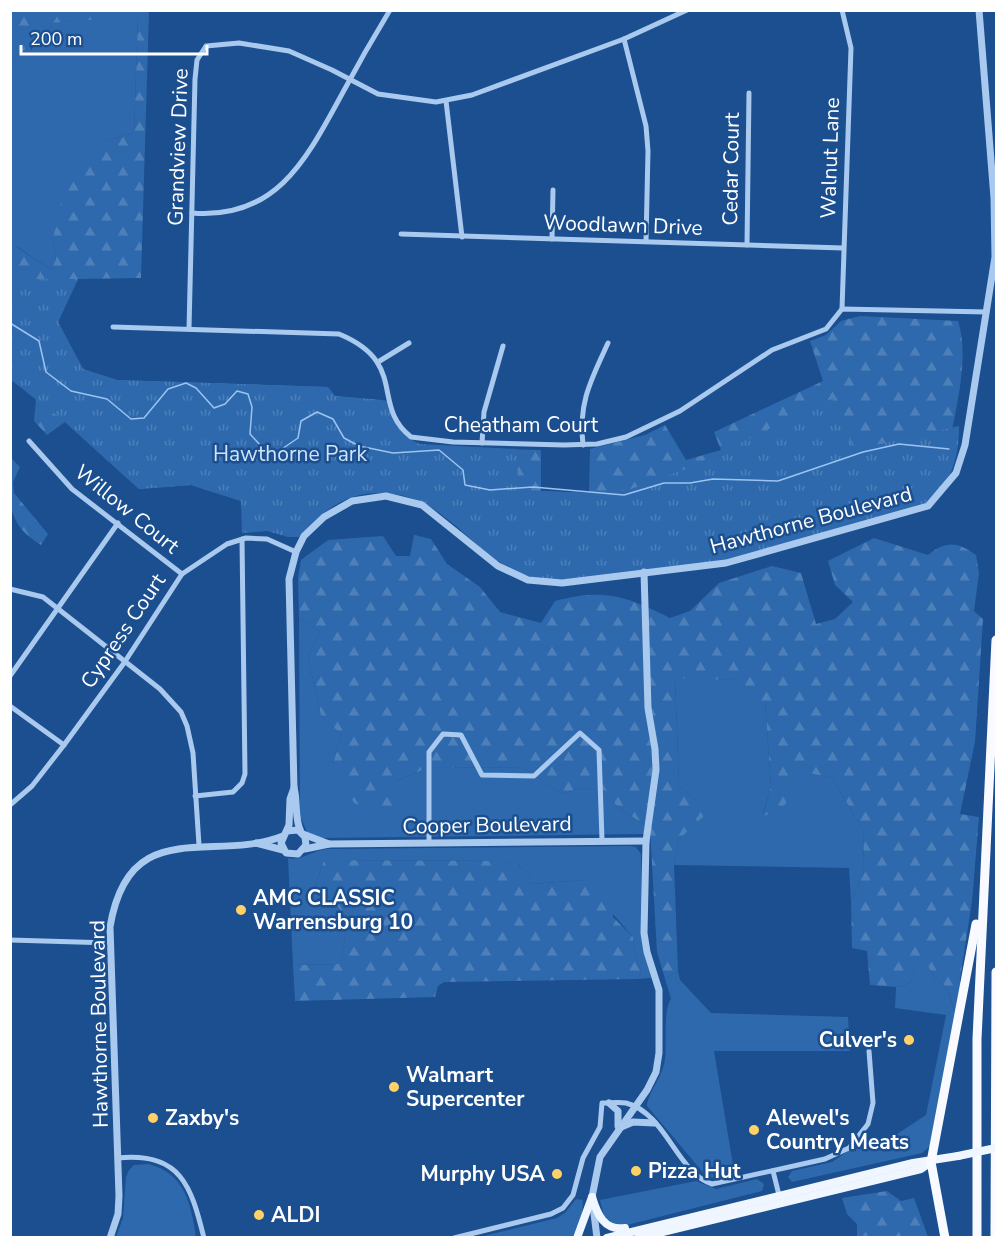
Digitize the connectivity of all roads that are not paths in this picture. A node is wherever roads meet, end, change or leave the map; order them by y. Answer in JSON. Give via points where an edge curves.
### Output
{"nodes":[{"id":1,"x":390,"y":10,"type":"edge"},
{"id":2,"x":687,"y":10,"type":"edge"},
{"id":3,"x":842,"y":10,"type":"edge"},
{"id":4,"x":979,"y":10,"type":"edge"},
{"id":5,"x":624,"y":39,"type":"junction"},
{"id":6,"x":350,"y":80,"type":"junction"},
{"id":7,"x":749,"y":93,"type":"dead end"},
{"id":8,"x":446,"y":101,"type":"junction"},
{"id":9,"x":553,"y":190,"type":"dead end"},
{"id":10,"x":192,"y":213,"type":"junction"},
{"id":11,"x":401,"y":234,"type":"dead end"},
{"id":12,"x":462,"y":237,"type":"junction"},
{"id":13,"x":552,"y":239,"type":"junction"},
{"id":14,"x":645,"y":241,"type":"junction"},
{"id":15,"x":747,"y":245,"type":"junction"},
{"id":16,"x":843,"y":248,"type":"junction"},
{"id":17,"x":842,"y":309,"type":"junction"},
{"id":18,"x":987,"y":312,"type":"junction"},
{"id":19,"x":113,"y":327,"type":"dead end"},
{"id":20,"x":189,"y":329,"type":"junction"},
{"id":21,"x":410,"y":343,"type":"dead end"},
{"id":22,"x":608,"y":343,"type":"dead end"},
{"id":23,"x":503,"y":346,"type":"dead end"},
{"id":24,"x":378,"y":362,"type":"junction"},
{"id":25,"x":29,"y":441,"type":"dead end"},
{"id":26,"x":482,"y":443,"type":"junction"},
{"id":27,"x":583,"y":445,"type":"junction"},
{"id":28,"x":118,"y":523,"type":"junction"},
{"id":29,"x":242,"y":539,"type":"junction"},
{"id":30,"x":296,"y":552,"type":"junction"},
{"id":31,"x":644,"y":572,"type":"junction"},
{"id":32,"x":182,"y":574,"type":"junction"},
{"id":33,"x":10,"y":589,"type":"edge"},
{"id":34,"x":58,"y":608,"type":"junction"},
{"id":35,"x":996,"y":640,"type":"edge"},
{"id":36,"x":124,"y":663,"type":"junction"},
{"id":37,"x":10,"y":676,"type":"edge"},
{"id":38,"x":10,"y":706,"type":"edge"},
{"id":39,"x":64,"y":745,"type":"junction"},
{"id":40,"x":294,"y":788,"type":"junction"},
{"id":41,"x":195,"y":796,"type":"junction"},
{"id":42,"x":10,"y":805,"type":"edge"},
{"id":43,"x":302,"y":833,"type":"junction"},
{"id":44,"x":285,"y":834,"type":"junction"},
{"id":45,"x":602,"y":840,"type":"junction"},
{"id":46,"x":646,"y":841,"type":"junction"},
{"id":47,"x":429,"y":842,"type":"junction"},
{"id":48,"x":256,"y":843,"type":"junction"},
{"id":49,"x":329,"y":844,"type":"junction"},
{"id":50,"x":199,"y":845,"type":"junction"},
{"id":51,"x":304,"y":849,"type":"junction"},
{"id":52,"x":283,"y":850,"type":"junction"},
{"id":53,"x":982,"y":894,"type":"junction"},
{"id":54,"x":10,"y":940,"type":"edge"},
{"id":55,"x":111,"y":943,"type":"junction"},
{"id":56,"x":996,"y":972,"type":"edge"},
{"id":57,"x":869,"y":1052,"type":"dead end"},
{"id":58,"x":609,"y":1103,"type":"junction"},
{"id":59,"x":634,"y":1107,"type":"junction"},
{"id":60,"x":654,"y":1123,"type":"junction"},
{"id":61,"x":617,"y":1129,"type":"junction"},
{"id":62,"x":996,"y":1148,"type":"edge"},
{"id":63,"x":118,"y":1158,"type":"junction"},
{"id":64,"x":932,"y":1162,"type":"junction"},
{"id":65,"x":773,"y":1171,"type":"junction"},
{"id":66,"x":779,"y":1195,"type":"junction"},
{"id":67,"x":592,"y":1197,"type":"junction"},
{"id":68,"x":643,"y":1227,"type":"junction"},
{"id":69,"x":110,"y":1238,"type":"edge"},
{"id":70,"x":204,"y":1238,"type":"edge"},
{"id":71,"x":454,"y":1238,"type":"edge"},
{"id":72,"x":577,"y":1238,"type":"edge"},
{"id":73,"x":597,"y":1238,"type":"edge"},
{"id":74,"x":607,"y":1238,"type":"edge"},
{"id":75,"x":638,"y":1238,"type":"edge"},
{"id":76,"x":945,"y":1238,"type":"edge"},
{"id":77,"x":977,"y":1238,"type":"edge"},
{"id":78,"x":995,"y":1238,"type":"edge"}],
"edges":[{"from":1,"to":6,"type":"street"},
{"from":2,"to":5,"type":"street","name":"Grandview Drive"},
{"from":3,"to":16,"type":"street","name":"Walnut Lane","via":[[851,48]]},
{"from":4,"to":18,"type":"street","name":"Hawthorne Boulevard","via":[[995,225],[994,271]]},
{"from":5,"to":8,"type":"street","name":"Grandview Drive"},
{"from":5,"to":14,"type":"street","via":[[646,126]]},
{"from":6,"to":8,"type":"street","name":"Grandview Drive","via":[[378,94]]},
{"from":6,"to":10,"type":"street","via":[[308,153],[284,184],[248,207],[228,213]]},
{"from":6,"to":10,"type":"street","name":"Grandview Drive","via":[[289,51],[239,43],[206,46],[197,60]]},
{"from":7,"to":15,"type":"street","name":"Cedar Court"},
{"from":8,"to":12,"type":"street"},
{"from":9,"to":13,"type":"street"},
{"from":10,"to":20,"type":"street","name":"Grandview Drive"},
{"from":11,"to":12,"type":"street","name":"Woodlawn Drive"},
{"from":12,"to":13,"type":"street","name":"Woodlawn Drive"},
{"from":13,"to":14,"type":"street","name":"Woodlawn Drive"},
{"from":14,"to":15,"type":"street","name":"Woodlawn Drive"},
{"from":15,"to":16,"type":"street","name":"Woodlawn Drive"},
{"from":16,"to":17,"type":"street","name":"Walnut Lane"},
{"from":17,"to":18,"type":"street"},
{"from":17,"to":27,"type":"street","name":"Cheatham Court","via":[[826,329],[772,350],[666,419],[626,437]]},
{"from":18,"to":31,"type":"street","name":"Hawthorne Boulevard","via":[[965,445],[956,473],[928,506],[726,563]]},
{"from":19,"to":20,"type":"street","name":"Cheatham Court"},
{"from":20,"to":24,"type":"street","name":"Cheatham Court","via":[[339,334],[365,348]]},
{"from":21,"to":24,"type":"street"},
{"from":22,"to":27,"type":"street","via":[[580,413]]},
{"from":23,"to":26,"type":"street","via":[[488,396]]},
{"from":24,"to":26,"type":"street","name":"Cheatham Court","via":[[386,378],[394,418],[411,437]]},
{"from":25,"to":28,"type":"street","name":"Willow Court","via":[[72,489]]},
{"from":26,"to":27,"type":"street","name":"Cheatham Court"},
{"from":28,"to":32,"type":"street","name":"Willow Court"},
{"from":28,"to":34,"type":"street"},
{"from":29,"to":30,"type":"street","name":"Cypress Court","via":[[267,539]]},
{"from":29,"to":32,"type":"street","name":"Cypress Court","via":[[212,552]]},
{"from":29,"to":41,"type":"street","via":[[245,774],[233,792]]},
{"from":30,"to":31,"type":"street","name":"Hawthorne Boulevard","via":[[304,536],[324,517],[352,501],[386,496],[422,506],[498,566],[528,580],[562,583]]},
{"from":30,"to":40,"type":"street","name":"Hawthorne Boulevard","via":[[289,579]]},
{"from":31,"to":46,"type":"street","via":[[648,708],[656,770]]},
{"from":32,"to":36,"type":"street","name":"Cypress Court"},
{"from":33,"to":34,"type":"street","via":[[43,597]]},
{"from":34,"to":36,"type":"street"},
{"from":34,"to":37,"type":"street"},
{"from":35,"to":53,"type":"highway"},
{"from":36,"to":39,"type":"street","name":"Cypress Court"},
{"from":36,"to":41,"type":"street","via":[[160,689],[181,712],[192,746]]},
{"from":38,"to":39,"type":"street"},
{"from":39,"to":42,"type":"street","name":"Cypress Court","via":[[32,786]]},
{"from":40,"to":43,"type":"street","name":"Hawthorne Boulevard","via":[[297,823]]},
{"from":40,"to":44,"type":"street","name":"Hawthorne Boulevard"},
{"from":41,"to":50,"type":"street"},
{"from":43,"to":44,"type":"street"},
{"from":43,"to":49,"type":"street","name":"Cooper Boulevard"},
{"from":43,"to":51,"type":"street"},
{"from":44,"to":48,"type":"street","name":"Hawthorne Boulevard"},
{"from":44,"to":52,"type":"street"},
{"from":45,"to":46,"type":"street","name":"Cooper Boulevard"},
{"from":45,"to":47,"type":"street","name":"Cooper Boulevard"},
{"from":45,"to":47,"type":"street","via":[[599,750],[580,733],[534,776],[482,775],[460,735],[442,734],[429,752]]},
{"from":46,"to":59,"type":"street","via":[[644,933],[659,990],[659,1053],[656,1072]]},
{"from":47,"to":49,"type":"street","name":"Cooper Boulevard"},
{"from":48,"to":50,"type":"street","name":"Hawthorne Boulevard"},
{"from":48,"to":52,"type":"street","name":"Hawthorne Boulevard"},
{"from":49,"to":51,"type":"street","name":"Cooper Boulevard"},
{"from":50,"to":55,"type":"street","name":"Hawthorne Boulevard","via":[[166,851],[132,874],[116,901]]},
{"from":51,"to":52,"type":"street","via":[[294,855]]},
{"from":53,"to":64,"type":"highway"},
{"from":53,"to":77,"type":"highway"},
{"from":54,"to":55,"type":"street"},
{"from":55,"to":63,"type":"street","name":"Hawthorne Boulevard"},
{"from":56,"to":78,"type":"highway"},
{"from":57,"to":65,"type":"street","via":[[873,1103],[868,1124],[856,1142],[832,1157]]},
{"from":58,"to":59,"type":"street"},
{"from":58,"to":61,"type":"street","via":[[619,1116]]},
{"from":58,"to":71,"type":"street","via":[[602,1103],[600,1127],[579,1170],[573,1195],[563,1208]]},
{"from":59,"to":60,"type":"street"},
{"from":59,"to":61,"type":"street"},
{"from":60,"to":61,"type":"street","via":[[633,1122]]},
{"from":60,"to":65,"type":"street","via":[[706,1182],[723,1184]]},
{"from":61,"to":67,"type":"street","via":[[600,1157]]},
{"from":62,"to":64,"type":"main road","bridge":true},
{"from":63,"to":69,"type":"street","name":"Hawthorne Boulevard","via":[[118,1214]]},
{"from":63,"to":70,"type":"street","via":[[154,1159],[173,1169],[193,1194]]},
{"from":64,"to":66,"type":"main road","via":[[913,1163]]},
{"from":64,"to":75,"type":"main road","via":[[921,1169]]},
{"from":64,"to":76,"type":"highway"},
{"from":65,"to":66,"type":"street"},
{"from":66,"to":68,"type":"main road"},
{"from":67,"to":68,"type":"main road","via":[[597,1215],[610,1227]]},
{"from":67,"to":72,"type":"main road"},
{"from":67,"to":73,"type":"street"},
{"from":68,"to":74,"type":"main road"}]}
